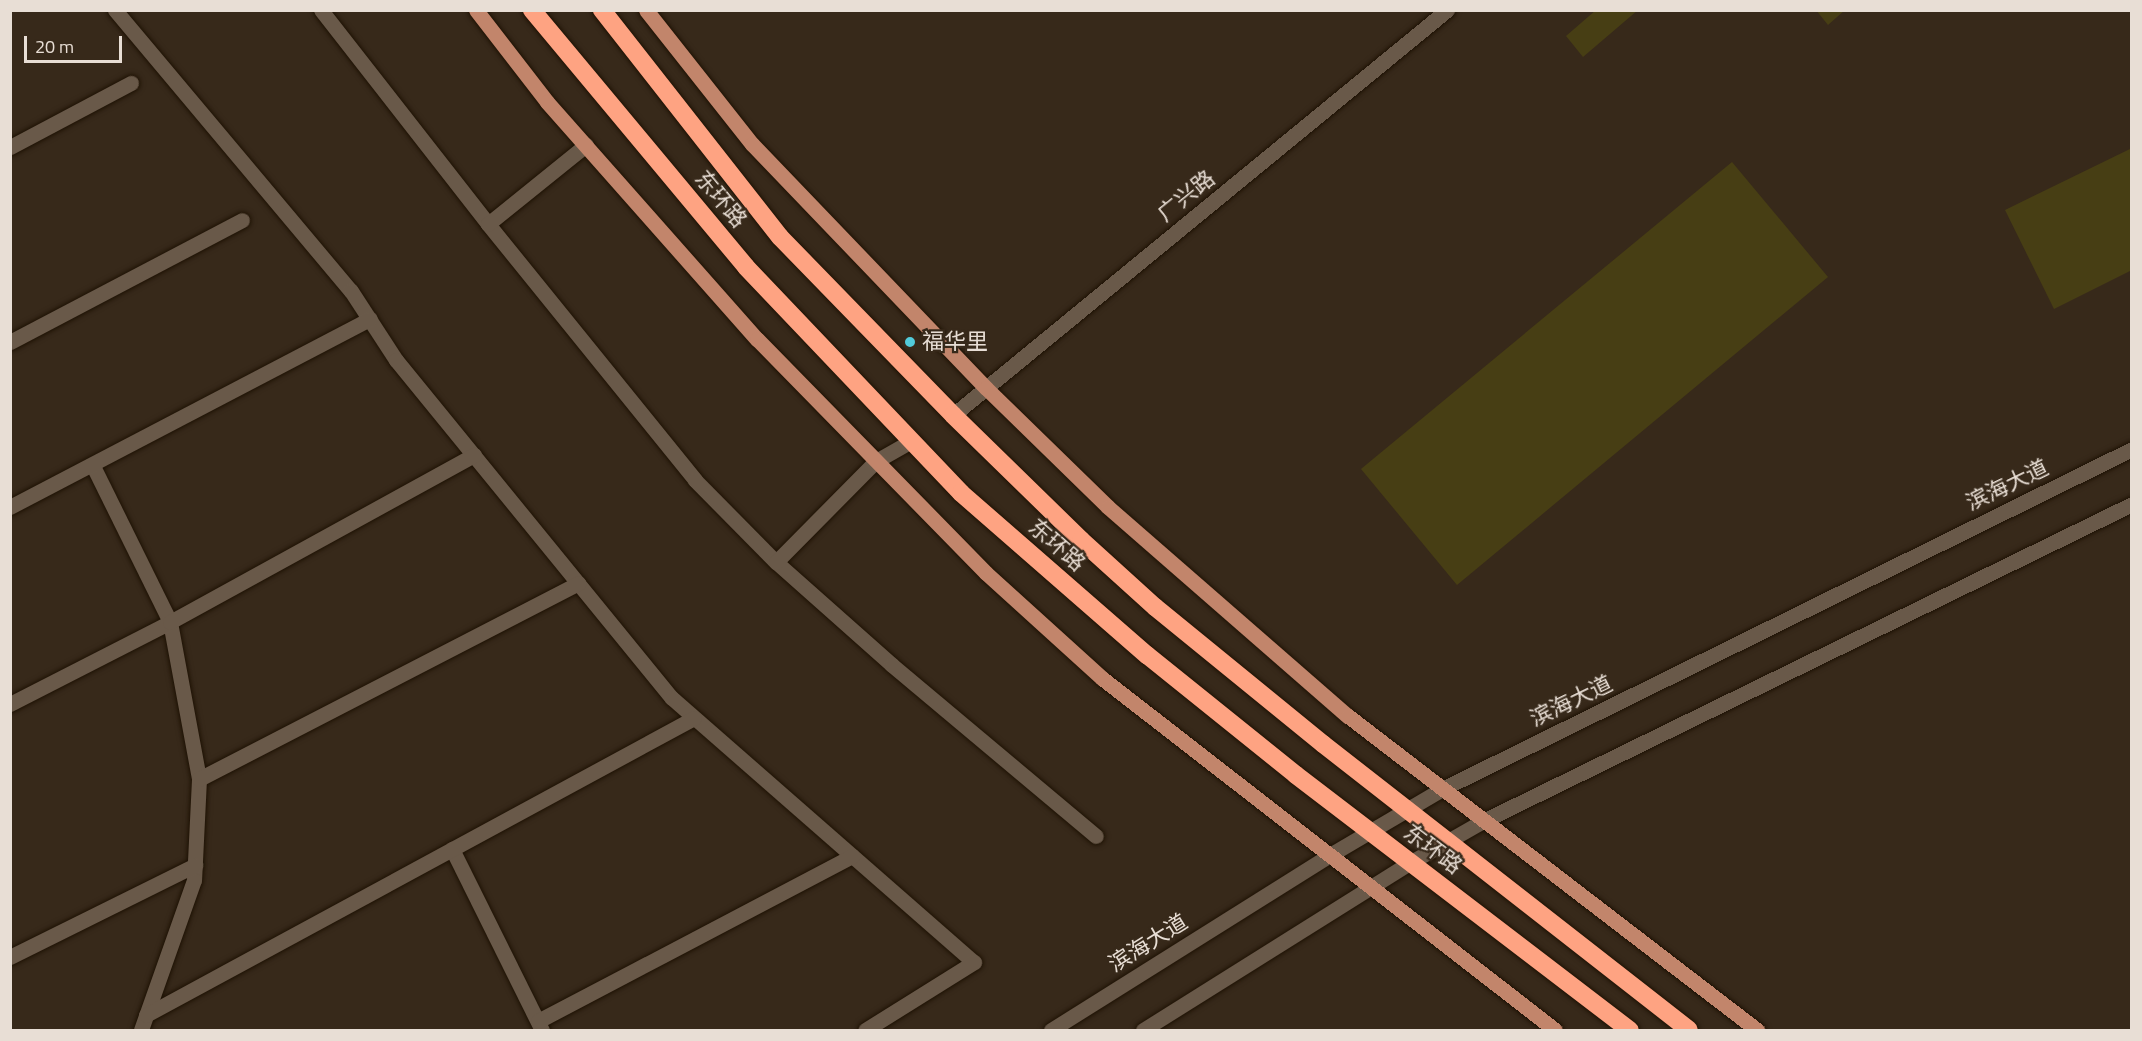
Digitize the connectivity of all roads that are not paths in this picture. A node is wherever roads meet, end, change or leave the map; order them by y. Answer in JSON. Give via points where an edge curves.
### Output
{"nodes":[{"id":1,"x":115,"y":10,"type":"edge"},
{"id":2,"x":321,"y":10,"type":"edge"},
{"id":3,"x":476,"y":10,"type":"edge"},
{"id":4,"x":532,"y":10,"type":"edge"},
{"id":5,"x":602,"y":10,"type":"edge"},
{"id":6,"x":646,"y":10,"type":"edge"},
{"id":7,"x":1447,"y":10,"type":"edge"},
{"id":8,"x":131,"y":82,"type":"dead end"},
{"id":9,"x":586,"y":145,"type":"junction"},
{"id":10,"x":10,"y":147,"type":"edge"},
{"id":11,"x":243,"y":220,"type":"dead end"},
{"id":12,"x":488,"y":224,"type":"junction"},
{"id":13,"x":370,"y":320,"type":"junction"},
{"id":14,"x":10,"y":342,"type":"edge"},
{"id":15,"x":986,"y":388,"type":"junction"},
{"id":16,"x":953,"y":415,"type":"junction"},
{"id":17,"x":911,"y":441,"type":"junction"},
{"id":18,"x":2132,"y":449,"type":"edge"},
{"id":19,"x":474,"y":455,"type":"junction"},
{"id":20,"x":876,"y":461,"type":"junction"},
{"id":21,"x":93,"y":466,"type":"junction"},
{"id":22,"x":2132,"y":504,"type":"edge"},
{"id":23,"x":10,"y":507,"type":"edge"},
{"id":24,"x":776,"y":562,"type":"junction"},
{"id":25,"x":578,"y":583,"type":"junction"},
{"id":26,"x":170,"y":622,"type":"junction"},
{"id":27,"x":10,"y":704,"type":"edge"},
{"id":28,"x":694,"y":718,"type":"junction"},
{"id":29,"x":199,"y":779,"type":"junction"},
{"id":30,"x":1442,"y":789,"type":"junction"},
{"id":31,"x":1407,"y":809,"type":"junction"},
{"id":32,"x":1483,"y":821,"type":"junction"},
{"id":33,"x":1370,"y":831,"type":"junction"},
{"id":34,"x":1096,"y":836,"type":"dead end"},
{"id":35,"x":1450,"y":841,"type":"junction"},
{"id":36,"x":452,"y":849,"type":"junction"},
{"id":37,"x":1330,"y":855,"type":"junction"},
{"id":38,"x":852,"y":856,"type":"junction"},
{"id":39,"x":1411,"y":862,"type":"junction"},
{"id":40,"x":195,"y":865,"type":"junction"},
{"id":41,"x":1372,"y":887,"type":"junction"},
{"id":42,"x":10,"y":957,"type":"edge"},
{"id":43,"x":146,"y":1015,"type":"junction"},
{"id":44,"x":540,"y":1026,"type":"edge"},
{"id":45,"x":141,"y":1030,"type":"edge"},
{"id":46,"x":865,"y":1030,"type":"edge"},
{"id":47,"x":1051,"y":1030,"type":"edge"},
{"id":48,"x":1143,"y":1030,"type":"edge"},
{"id":49,"x":1555,"y":1030,"type":"edge"},
{"id":50,"x":1630,"y":1030,"type":"edge"},
{"id":51,"x":1689,"y":1030,"type":"edge"},
{"id":52,"x":1757,"y":1030,"type":"edge"}],
"edges":[{"from":1,"to":13,"type":"main road","via":[[351,291]]},
{"from":2,"to":12,"type":"main road"},
{"from":3,"to":9,"type":"main road","via":[[547,102]]},
{"from":4,"to":17,"type":"highway","name":"东环路","via":[[746,267]]},
{"from":5,"to":16,"type":"highway","name":"东环路","via":[[780,237]]},
{"from":6,"to":15,"type":"main road","via":[[752,144]]},
{"from":7,"to":15,"type":"main road","name":"广兴路"},
{"from":8,"to":10,"type":"main road"},
{"from":9,"to":12,"type":"main road"},
{"from":9,"to":20,"type":"main road","via":[[757,339]]},
{"from":11,"to":14,"type":"main road"},
{"from":12,"to":24,"type":"main road","via":[[695,480]]},
{"from":13,"to":19,"type":"main road","via":[[396,360]]},
{"from":13,"to":21,"type":"main road"},
{"from":15,"to":16,"type":"main road","name":"广兴路"},
{"from":15,"to":30,"type":"main road","via":[[1117,515],[1348,716]]},
{"from":16,"to":31,"type":"highway","name":"东环路","via":[[1155,607]]},
{"from":17,"to":20,"type":"main road"},
{"from":17,"to":33,"type":"highway","name":"东环路","via":[[961,493],[1147,655]]},
{"from":18,"to":30,"type":"main road","name":"滨海大道"},
{"from":19,"to":25,"type":"main road"},
{"from":19,"to":26,"type":"main road"},
{"from":20,"to":24,"type":"main road"},
{"from":20,"to":37,"type":"main road","via":[[986,573],[1103,679]]},
{"from":21,"to":23,"type":"main road"},
{"from":21,"to":26,"type":"main road"},
{"from":22,"to":32,"type":"main road"},
{"from":24,"to":34,"type":"main road"},
{"from":25,"to":28,"type":"main road","via":[[672,698]]},
{"from":25,"to":29,"type":"main road"},
{"from":26,"to":27,"type":"main road"},
{"from":26,"to":29,"type":"main road"},
{"from":28,"to":36,"type":"main road"},
{"from":28,"to":38,"type":"main road"},
{"from":29,"to":40,"type":"main road"},
{"from":30,"to":31,"type":"main road","name":"滨海大道"},
{"from":30,"to":32,"type":"main road"},
{"from":31,"to":33,"type":"main road","name":"滨海大道"},
{"from":31,"to":35,"type":"highway","name":"东环路"},
{"from":32,"to":35,"type":"main road"},
{"from":32,"to":52,"type":"main road"},
{"from":33,"to":37,"type":"main road","name":"滨海大道"},
{"from":33,"to":39,"type":"highway","name":"东环路"},
{"from":35,"to":39,"type":"main road"},
{"from":35,"to":51,"type":"highway","name":"东环路"},
{"from":36,"to":43,"type":"main road"},
{"from":36,"to":44,"type":"main road"},
{"from":37,"to":41,"type":"main road"},
{"from":37,"to":47,"type":"main road","name":"滨海大道"},
{"from":38,"to":44,"type":"main road"},
{"from":38,"to":46,"type":"main road","via":[[974,963]]},
{"from":39,"to":41,"type":"main road"},
{"from":39,"to":50,"type":"highway","name":"东环路"},
{"from":40,"to":42,"type":"main road"},
{"from":40,"to":43,"type":"main road","via":[[194,880]]},
{"from":41,"to":48,"type":"main road"},
{"from":41,"to":49,"type":"main road"},
{"from":43,"to":45,"type":"main road"}]}
